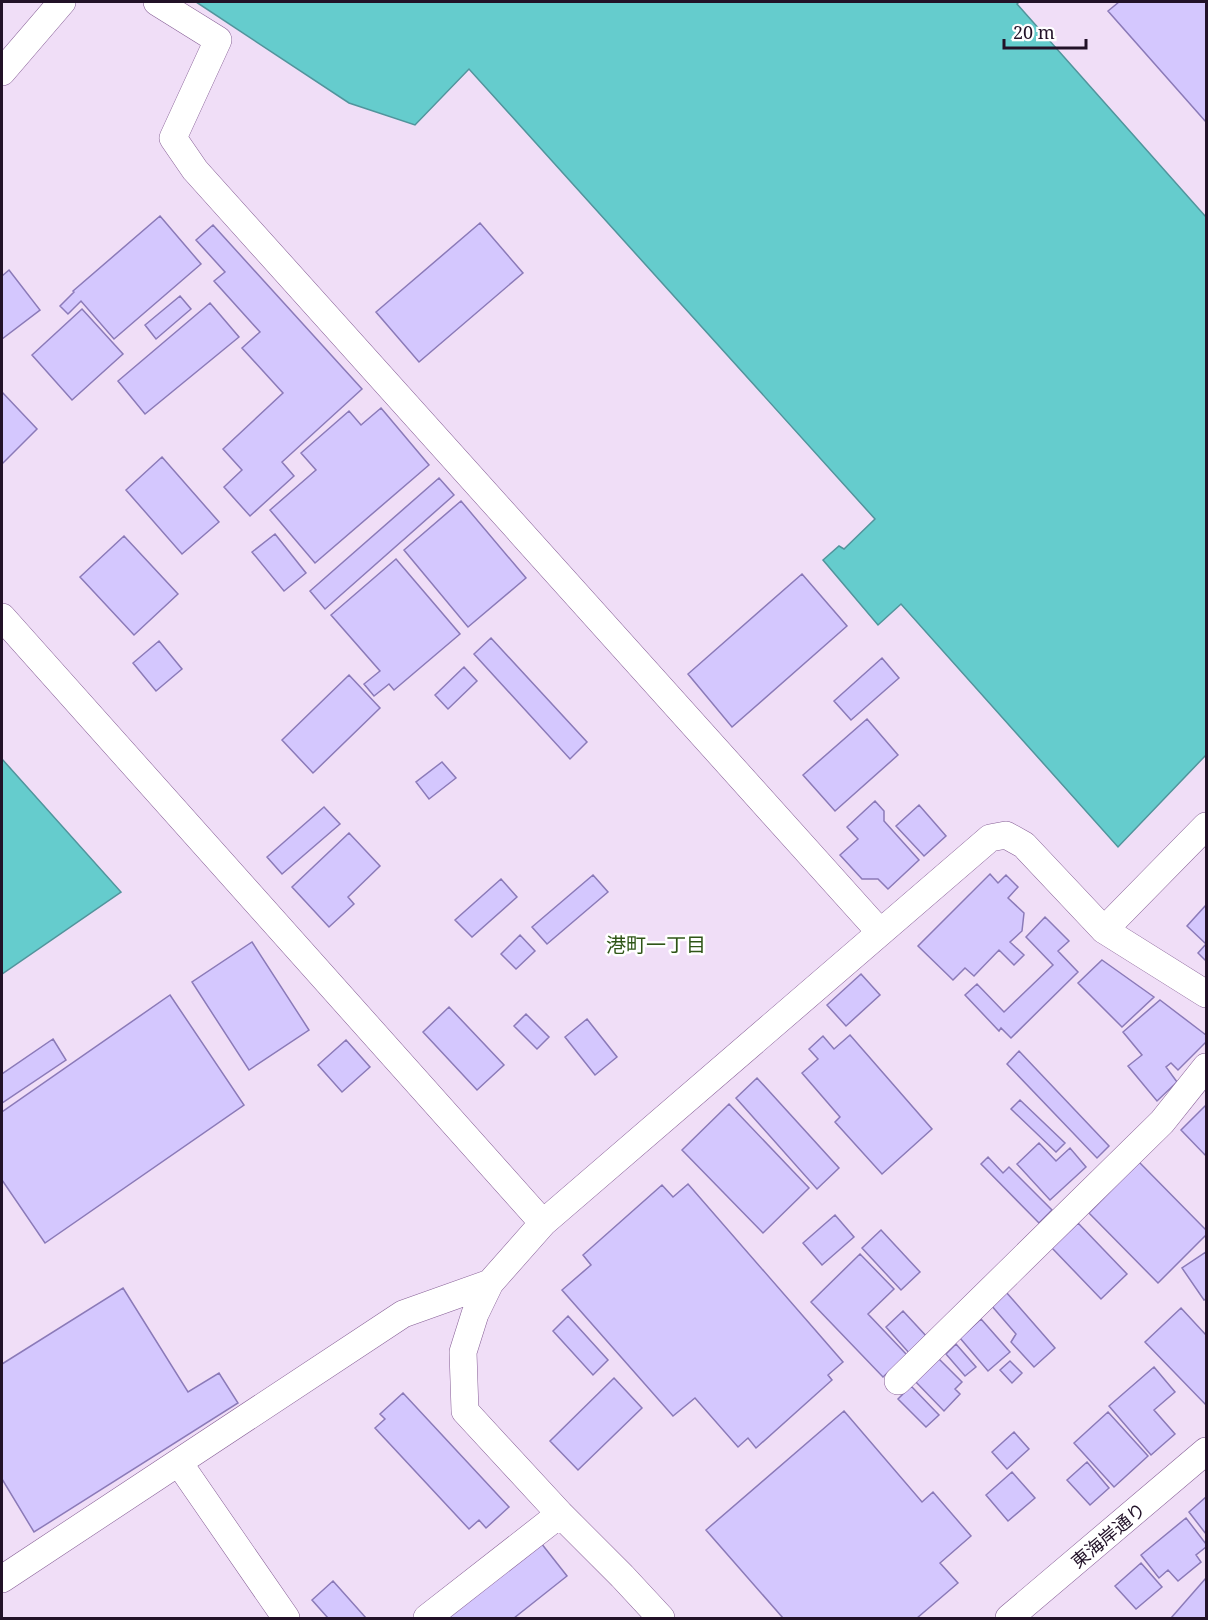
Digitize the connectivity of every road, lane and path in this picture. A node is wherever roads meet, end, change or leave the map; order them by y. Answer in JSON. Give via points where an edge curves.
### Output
{"nodes":[{"id":1,"x":62,"y":2,"type":"edge"},
{"id":2,"x":157,"y":2,"type":"edge"},
{"id":3,"x":2,"y":72,"type":"edge"},
{"id":4,"x":2,"y":617,"type":"edge"},
{"id":5,"x":1206,"y":826,"type":"edge"},
{"id":6,"x":1104,"y":930,"type":"junction"},
{"id":7,"x":880,"y":932,"type":"junction"},
{"id":8,"x":1206,"y":994,"type":"edge"},
{"id":9,"x":1206,"y":1067,"type":"edge"},
{"id":10,"x":543,"y":1223,"type":"junction"},
{"id":11,"x":490,"y":1283,"type":"junction"},
{"id":12,"x":898,"y":1381,"type":"dead end"},
{"id":13,"x":1206,"y":1451,"type":"edge"},
{"id":14,"x":179,"y":1463,"type":"junction"},
{"id":15,"x":560,"y":1514,"type":"junction"},
{"id":16,"x":2,"y":1579,"type":"edge"},
{"id":17,"x":1015,"y":1617,"type":"edge"},
{"id":18,"x":286,"y":1618,"type":"edge"},
{"id":19,"x":427,"y":1618,"type":"edge"},
{"id":20,"x":661,"y":1618,"type":"edge"}],
"edges":[{"from":1,"to":3,"type":"street"},
{"from":2,"to":7,"type":"street","via":[[218,40],[173,138],[195,170]]},
{"from":4,"to":10,"type":"street"},
{"from":5,"to":6,"type":"street"},
{"from":6,"to":7,"type":"street","via":[[1024,844],[1006,835],[990,838]]},
{"from":6,"to":8,"type":"street"},
{"from":7,"to":10,"type":"street"},
{"from":9,"to":12,"type":"street","via":[[1162,1122]]},
{"from":10,"to":11,"type":"street"},
{"from":11,"to":14,"type":"street","via":[[403,1314]]},
{"from":11,"to":15,"type":"street","via":[[475,1314],[464,1352],[465,1411]]},
{"from":13,"to":17,"type":"street","name":"東海岸通り"},
{"from":14,"to":16,"type":"street"},
{"from":14,"to":18,"type":"street"},
{"from":15,"to":19,"type":"street"},
{"from":15,"to":20,"type":"street"}]}
